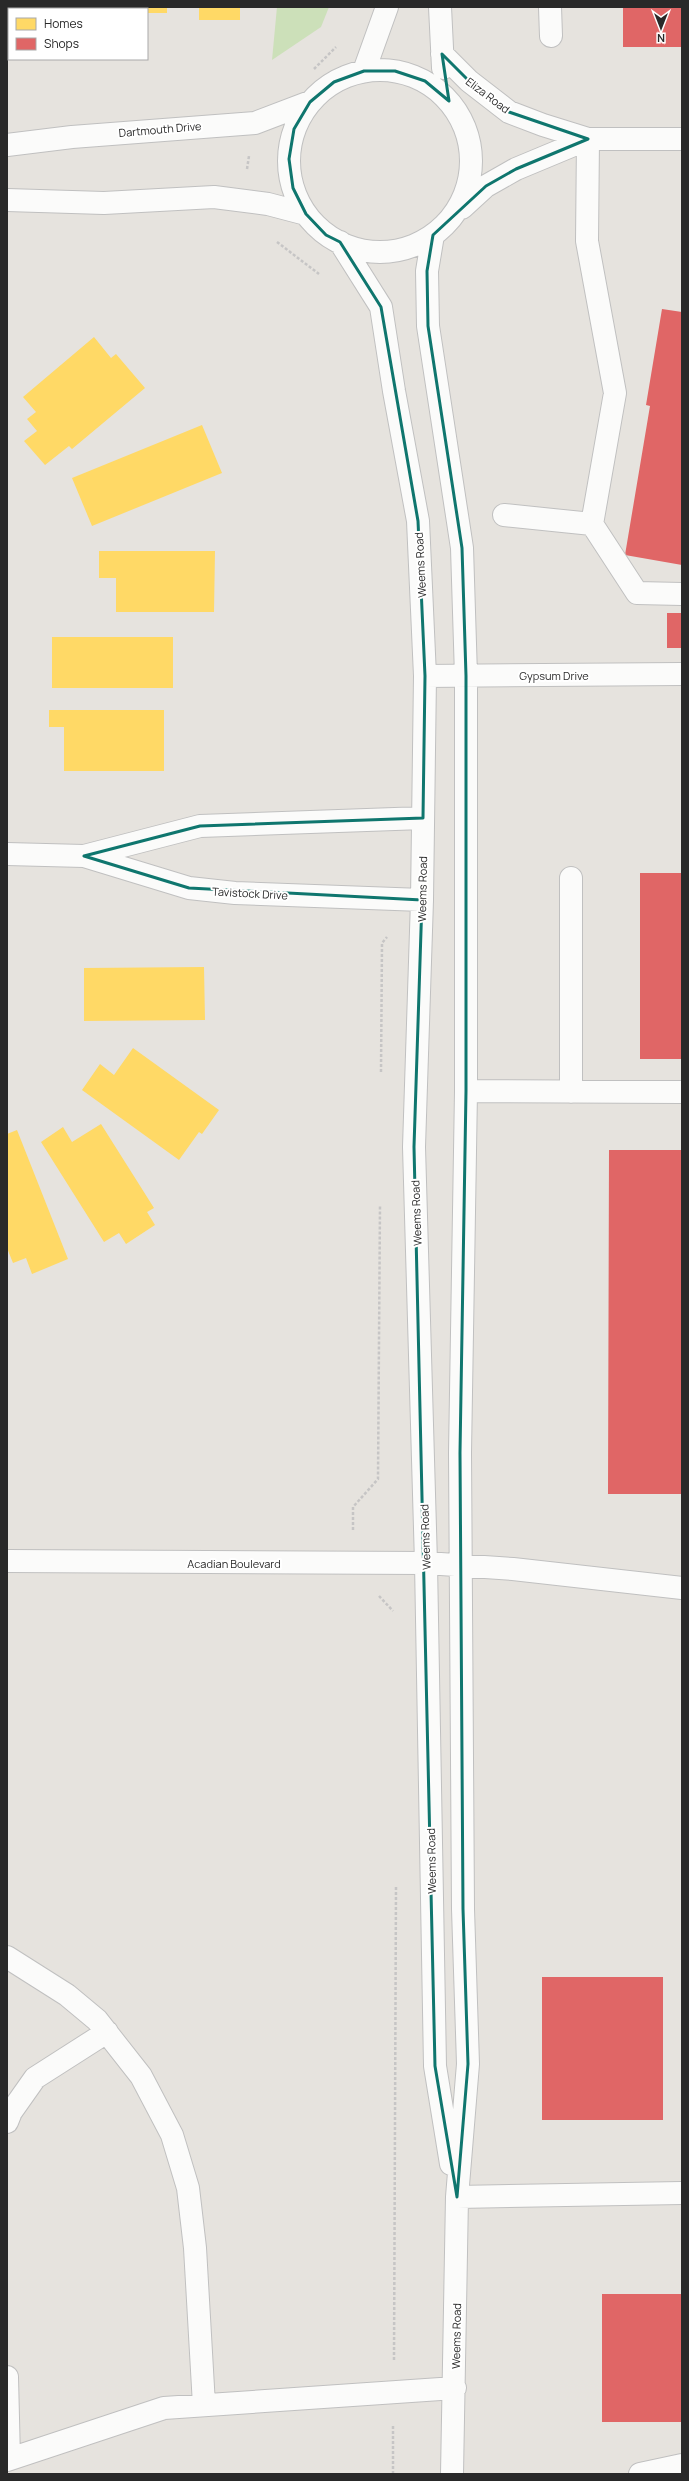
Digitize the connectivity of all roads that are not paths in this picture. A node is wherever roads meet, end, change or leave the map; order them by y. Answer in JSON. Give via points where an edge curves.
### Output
{"nodes":[{"id":1,"x":387,"y":7,"type":"edge"},
{"id":2,"x":440,"y":7,"type":"edge"},
{"id":3,"x":550,"y":7,"type":"edge"},
{"id":4,"x":551,"y":36,"type":"dead end"},
{"id":5,"x":442,"y":54,"type":"junction"},
{"id":6,"x":364,"y":71,"type":"junction"},
{"id":7,"x":449,"y":101,"type":"junction"},
{"id":8,"x":310,"y":102,"type":"junction"},
{"id":9,"x":588,"y":139,"type":"junction"},
{"id":10,"x":682,"y":139,"type":"edge"},
{"id":11,"x":7,"y":145,"type":"edge"},
{"id":12,"x":7,"y":200,"type":"edge"},
{"id":13,"x":456,"y":213,"type":"junction"},
{"id":14,"x":306,"y":214,"type":"junction"},
{"id":15,"x":433,"y":235,"type":"junction"},
{"id":16,"x":340,"y":242,"type":"junction"},
{"id":17,"x":504,"y":515,"type":"dead end"},
{"id":18,"x":592,"y":524,"type":"junction"},
{"id":19,"x":682,"y":594,"type":"edge"},
{"id":20,"x":682,"y":674,"type":"edge"},
{"id":21,"x":425,"y":676,"type":"junction"},
{"id":22,"x":466,"y":676,"type":"junction"},
{"id":23,"x":423,"y":818,"type":"junction"},
{"id":24,"x":7,"y":854,"type":"edge"},
{"id":25,"x":84,"y":856,"type":"junction"},
{"id":26,"x":571,"y":878,"type":"dead end"},
{"id":27,"x":422,"y":900,"type":"junction"},
{"id":28,"x":466,"y":1091,"type":"junction"},
{"id":29,"x":571,"y":1092,"type":"junction"},
{"id":30,"x":682,"y":1092,"type":"edge"},
{"id":31,"x":7,"y":1561,"type":"edge"},
{"id":32,"x":426,"y":1563,"type":"junction"},
{"id":33,"x":461,"y":1565,"type":"junction"},
{"id":34,"x":682,"y":1588,"type":"edge"},
{"id":35,"x":7,"y":1957,"type":"edge"},
{"id":36,"x":107,"y":2032,"type":"junction"},
{"id":37,"x":7,"y":2122,"type":"edge"},
{"id":38,"x":682,"y":2193,"type":"edge"},
{"id":39,"x":457,"y":2197,"type":"junction"},
{"id":40,"x":7,"y":2377,"type":"edge"},
{"id":41,"x":455,"y":2388,"type":"junction"},
{"id":42,"x":204,"y":2405,"type":"junction"},
{"id":43,"x":8,"y":2459,"type":"edge"},
{"id":44,"x":682,"y":2465,"type":"edge"},
{"id":45,"x":452,"y":2474,"type":"edge"},
{"id":46,"x":640,"y":2474,"type":"edge"}],
"edges":[{"from":1,"to":6,"type":"street"},
{"from":2,"to":5,"type":"street"},
{"from":3,"to":4,"type":"street"},
{"from":5,"to":7,"type":"street"},
{"from":5,"to":9,"type":"street","name":"Eliza Road","via":[[469,81],[509,112]]},
{"from":6,"to":7,"type":"street","via":[[395,70],[425,81]]},
{"from":6,"to":8,"type":"street","via":[[334,82]]},
{"from":7,"to":13,"type":"street","via":[[466,127],[472,158],[469,187]]},
{"from":8,"to":11,"type":"street","name":"Dartmouth Drive","via":[[255,123],[79,136]]},
{"from":8,"to":14,"type":"street","via":[[294,129],[289,159],[293,188]]},
{"from":9,"to":10,"type":"street","name":"Eliza Road"},
{"from":9,"to":13,"type":"street","name":"Eliza Road","via":[[516,169],[486,186]]},
{"from":9,"to":18,"type":"street","via":[[587,241],[615,394]]},
{"from":12,"to":14,"type":"street","via":[[104,203],[214,197],[268,204]]},
{"from":13,"to":15,"type":"street","name":"Eliza Road"},
{"from":14,"to":16,"type":"street","name":"Eliza Road","via":[[326,235]]},
{"from":15,"to":16,"type":"street","name":"Eliza Road","via":[[410,247],[381,253],[352,248]]},
{"from":15,"to":22,"type":"street","name":"Weems Road","via":[[427,271],[428,326],[462,548]]},
{"from":16,"to":21,"type":"street","name":"Weems Road","via":[[381,307],[418,521]]},
{"from":17,"to":18,"type":"street"},
{"from":18,"to":19,"type":"street","via":[[637,592]]},
{"from":20,"to":22,"type":"street","name":"Gypsum Drive"},
{"from":21,"to":22,"type":"street","name":"Gypsum Drive"},
{"from":21,"to":23,"type":"street","name":"Weems Road"},
{"from":22,"to":28,"type":"street","name":"Weems Road"},
{"from":23,"to":25,"type":"street","name":"Tavistock Drive","via":[[200,826]]},
{"from":23,"to":27,"type":"street","name":"Weems Road"},
{"from":24,"to":25,"type":"street","name":"Tavistock Drive"},
{"from":25,"to":27,"type":"street","name":"Tavistock Drive","via":[[190,888],[235,893]]},
{"from":26,"to":29,"type":"street"},
{"from":27,"to":32,"type":"street","name":"Weems Road","via":[[414,1147]]},
{"from":28,"to":29,"type":"street"},
{"from":28,"to":33,"type":"street","name":"Weems Road"},
{"from":29,"to":30,"type":"street"},
{"from":31,"to":32,"type":"street","name":"Acadian Boulevard"},
{"from":32,"to":33,"type":"street","name":"Acadian Boulevard"},
{"from":32,"to":39,"type":"street","name":"Weems Road","via":[[435,2066]]},
{"from":33,"to":34,"type":"street","name":"Acadian Boulevard"},
{"from":33,"to":39,"type":"street","name":"Weems Road","via":[[463,1909],[468,2064]]},
{"from":35,"to":36,"type":"street","via":[[67,1994]]},
{"from":36,"to":37,"type":"street","via":[[35,2078]]},
{"from":36,"to":42,"type":"street","via":[[145,2083],[172,2135],[188,2188],[195,2248]]},
{"from":38,"to":39,"type":"street"},
{"from":39,"to":41,"type":"street","name":"Weems Road"},
{"from":40,"to":43,"type":"street"},
{"from":41,"to":42,"type":"street"},
{"from":41,"to":45,"type":"street","name":"Weems Road"},
{"from":42,"to":43,"type":"street","via":[[164,2408]]},
{"from":44,"to":46,"type":"street"}]}
